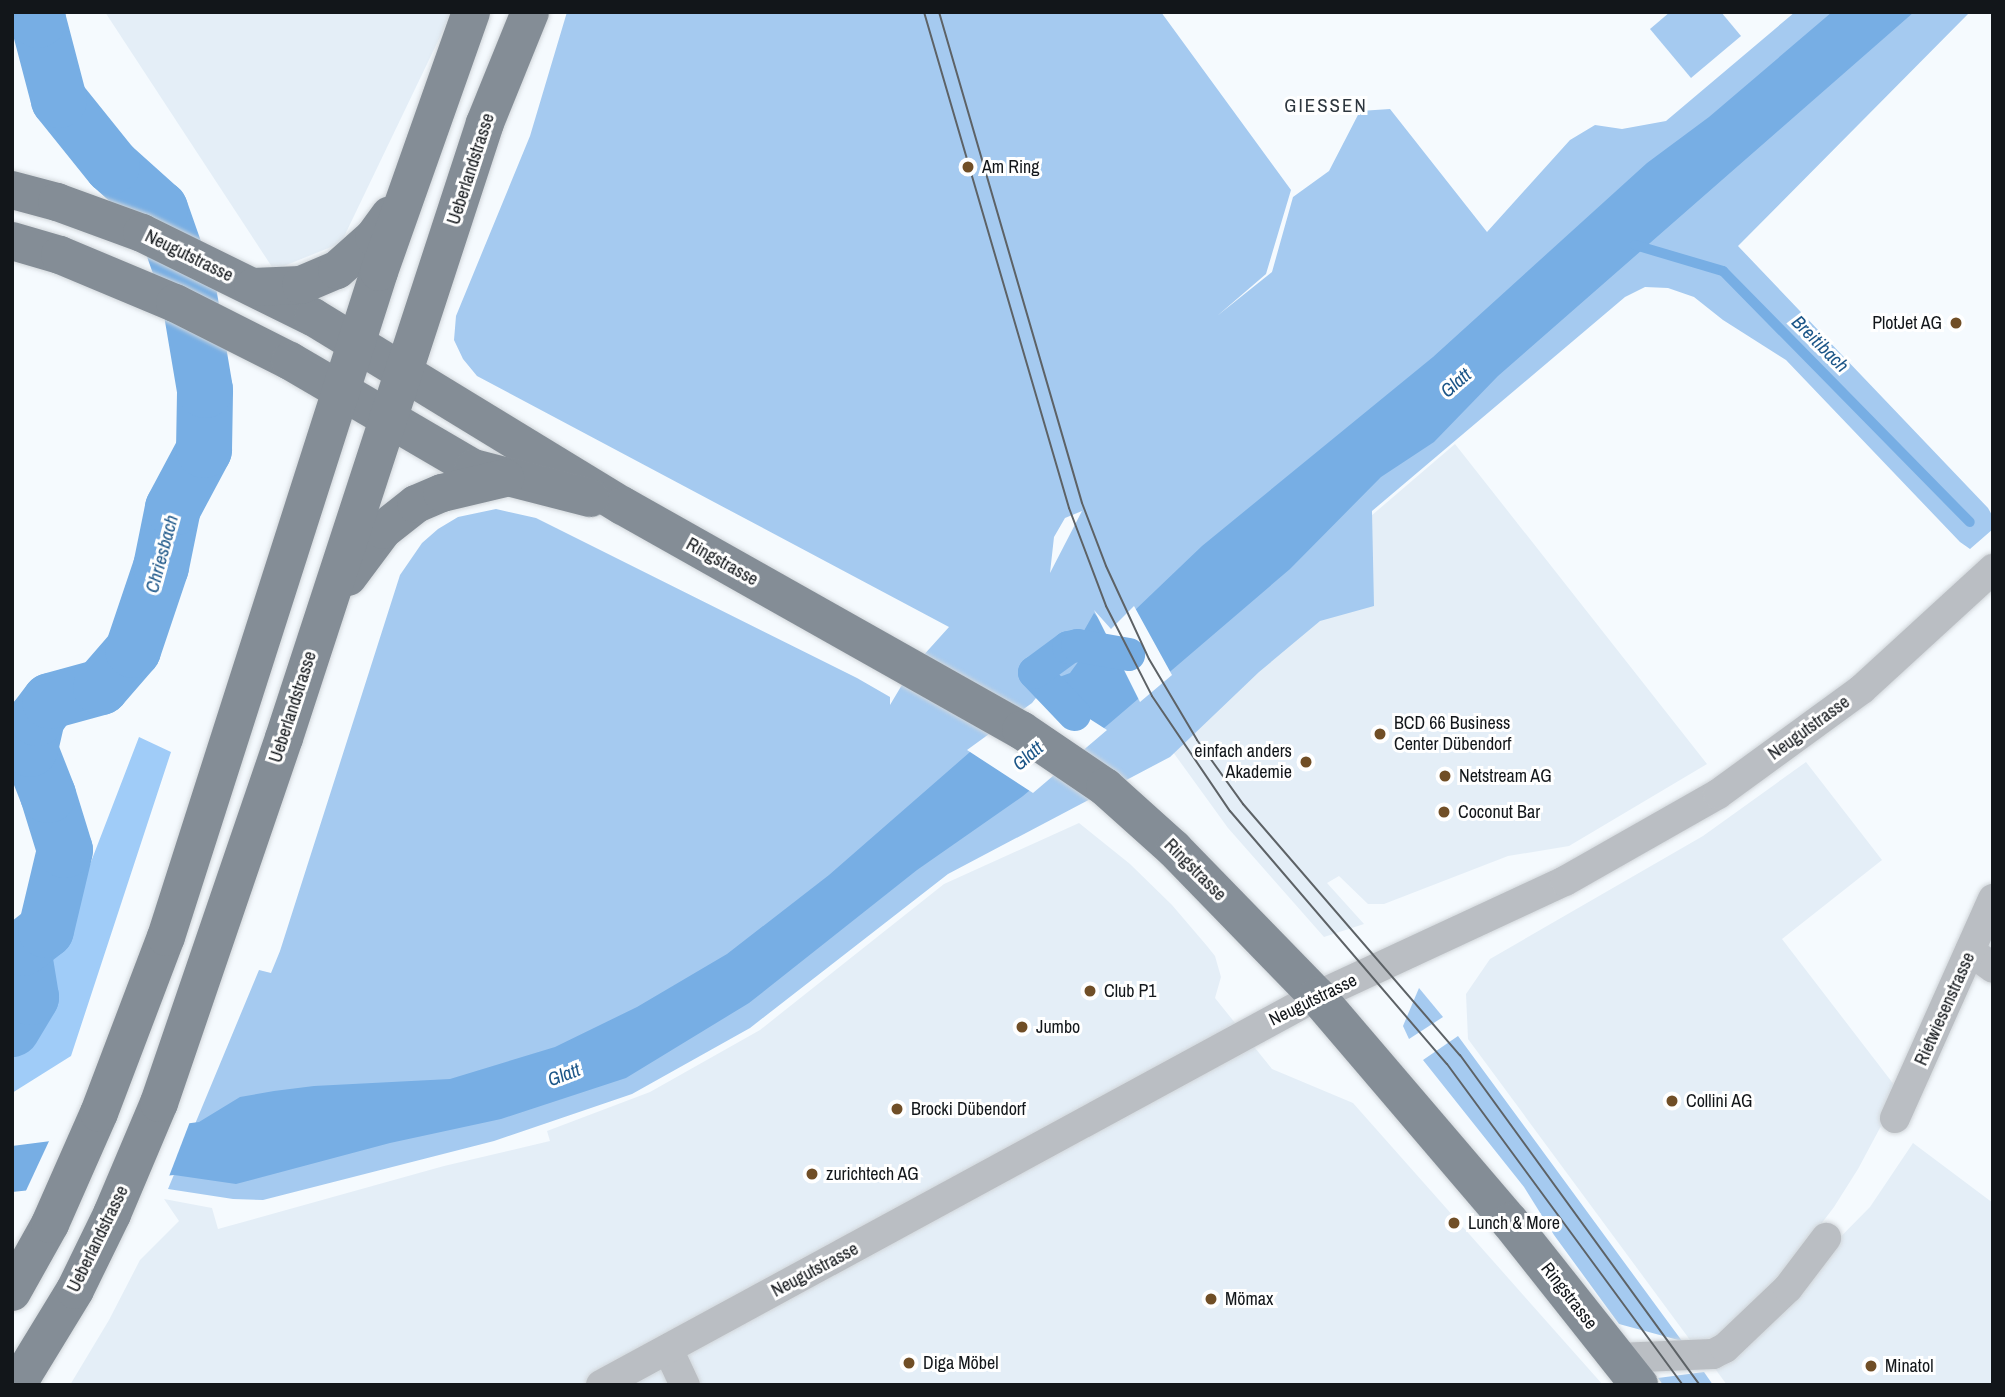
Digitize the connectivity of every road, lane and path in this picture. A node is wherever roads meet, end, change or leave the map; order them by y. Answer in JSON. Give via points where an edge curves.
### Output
{"nodes":[{"id":1,"x":471,"y":12,"type":"edge"},
{"id":2,"x":530,"y":12,"type":"edge"},
{"id":3,"x":12,"y":190,"type":"edge"},
{"id":4,"x":406,"y":194,"type":"junction"},
{"id":5,"x":12,"y":241,"type":"edge"},
{"id":6,"x":266,"y":291,"type":"junction"},
{"id":7,"x":357,"y":344,"type":"junction"},
{"id":8,"x":404,"y":372,"type":"junction"},
{"id":9,"x":341,"y":392,"type":"junction"},
{"id":10,"x":388,"y":420,"type":"junction"},
{"id":11,"x":505,"y":478,"type":"junction"},
{"id":12,"x":623,"y":506,"type":"junction"},
{"id":13,"x":1993,"y":569,"type":"edge"},
{"id":14,"x":325,"y":610,"type":"junction"},
{"id":15,"x":1993,"y":899,"type":"edge"},
{"id":16,"x":1982,"y":960,"type":"edge"},
{"id":17,"x":1317,"y":996,"type":"junction"},
{"id":18,"x":1895,"y":1118,"type":"dead end"},
{"id":19,"x":1826,"y":1238,"type":"dead end"},
{"id":20,"x":12,"y":1292,"type":"edge"},
{"id":21,"x":668,"y":1349,"type":"junction"},
{"id":22,"x":1629,"y":1372,"type":"edge"},
{"id":23,"x":17,"y":1385,"type":"edge"},
{"id":24,"x":600,"y":1385,"type":"edge"},
{"id":25,"x":685,"y":1385,"type":"edge"}],
"edges":[{"from":1,"to":4,"type":"main road"},
{"from":2,"to":8,"type":"main road","name":"Ueberlandstrasse","via":[[485,123]]},
{"from":3,"to":6,"type":"main road","name":"Neugutstrasse","via":[[99,215]]},
{"from":4,"to":6,"type":"main road","via":[[351,260],[318,279]]},
{"from":4,"to":7,"type":"main road"},
{"from":5,"to":9,"type":"main road","via":[[125,281],[274,353]]},
{"from":6,"to":7,"type":"main road","name":"Neugutstrasse"},
{"from":7,"to":8,"type":"main road","name":"Ringstrasse"},
{"from":7,"to":9,"type":"main road"},
{"from":8,"to":10,"type":"main road","name":"Ueberlandstrasse"},
{"from":8,"to":12,"type":"main road","name":"Ringstrasse"},
{"from":9,"to":10,"type":"main road","name":"Ringstrasse"},
{"from":9,"to":20,"type":"main road","via":[[166,937],[99,1113],[50,1224]]},
{"from":10,"to":11,"type":"main road","name":"Ringstrasse","via":[[472,468]]},
{"from":10,"to":14,"type":"main road","name":"Ueberlandstrasse"},
{"from":11,"to":12,"type":"main road","name":"Ringstrasse"},
{"from":11,"to":14,"type":"main road","via":[[442,493],[399,515],[364,554]]},
{"from":12,"to":17,"type":"main road","name":"Ringstrasse","via":[[1021,730],[1105,786],[1174,849]]},
{"from":13,"to":17,"type":"street","name":"Neugutstrasse","via":[[1862,689],[1718,794],[1565,881]]},
{"from":14,"to":23,"type":"main road","name":"Ueberlandstrasse","via":[[159,1103],[75,1290]]},
{"from":15,"to":16,"type":"street","name":"Rietwiesenstrasse"},
{"from":16,"to":18,"type":"street","name":"Rietwiesenstrasse"},
{"from":17,"to":21,"type":"street","name":"Neugutstrasse"},
{"from":17,"to":22,"type":"main road","name":"Ringstrasse","via":[[1510,1222]]},
{"from":19,"to":22,"type":"street","via":[[1788,1288],[1725,1348]]},
{"from":21,"to":24,"type":"street","name":"Neugutstrasse"},
{"from":21,"to":25,"type":"street"}]}
